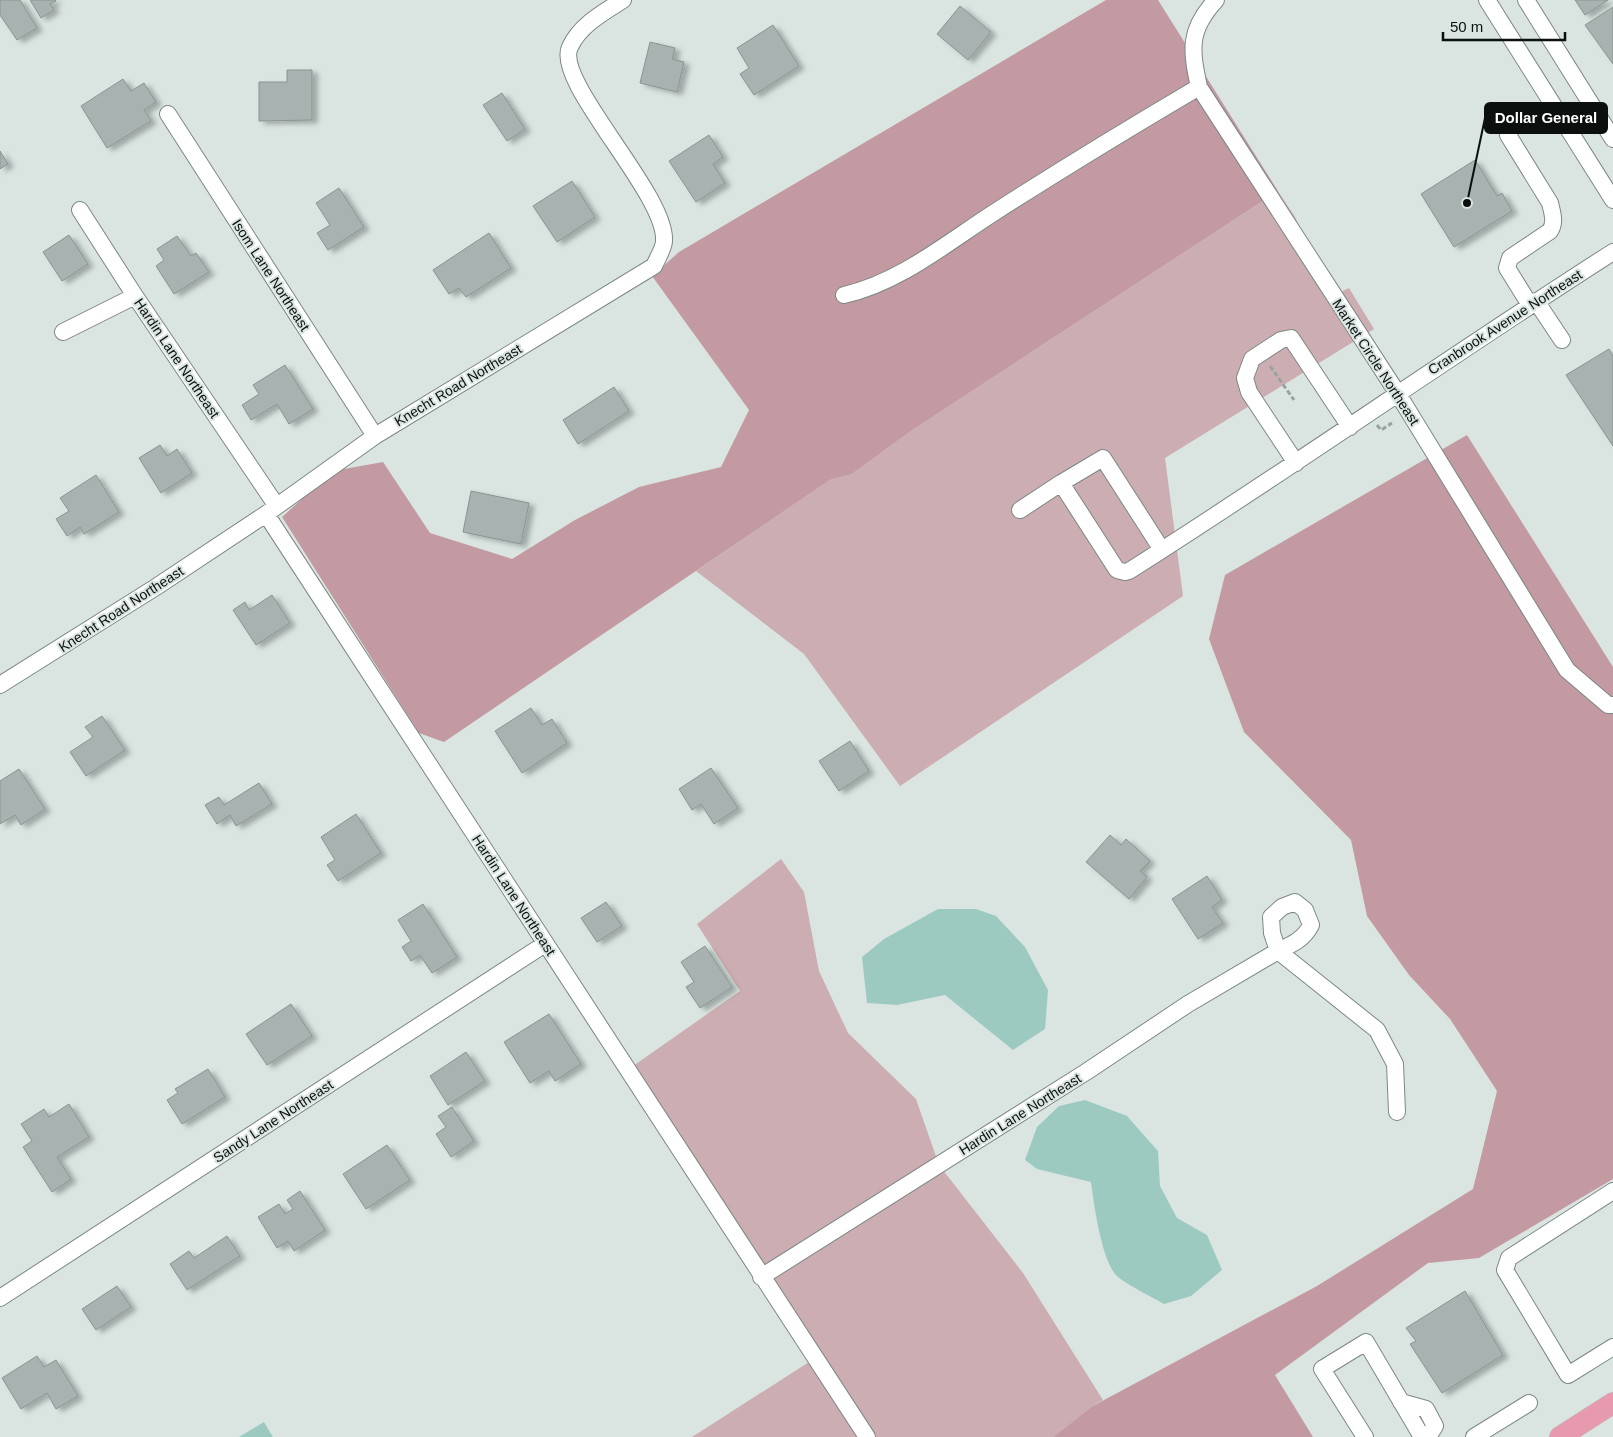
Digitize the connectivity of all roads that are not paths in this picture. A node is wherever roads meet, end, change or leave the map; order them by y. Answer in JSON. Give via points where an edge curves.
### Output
{"nodes":[{"id":1,"x":623,"y":0,"type":"edge"},
{"id":2,"x":1216,"y":0,"type":"edge"},
{"id":3,"x":1487,"y":0,"type":"edge"},
{"id":4,"x":1526,"y":0,"type":"edge"},
{"id":5,"x":1200,"y":87,"type":"junction"},
{"id":6,"x":168,"y":114,"type":"dead end"},
{"id":7,"x":1508,"y":135,"type":"dead end"},
{"id":8,"x":1613,"y":139,"type":"edge"},
{"id":9,"x":1613,"y":200,"type":"edge"},
{"id":10,"x":80,"y":210,"type":"dead end"},
{"id":11,"x":1613,"y":252,"type":"edge"},
{"id":12,"x":844,"y":295,"type":"dead end"},
{"id":13,"x":135,"y":296,"type":"junction"},
{"id":14,"x":1533,"y":303,"type":"junction"},
{"id":15,"x":63,"y":332,"type":"dead end"},
{"id":16,"x":1562,"y":340,"type":"dead end"},
{"id":17,"x":1398,"y":394,"type":"junction"},
{"id":18,"x":1350,"y":427,"type":"junction"},
{"id":19,"x":375,"y":436,"type":"junction"},
{"id":20,"x":1296,"y":463,"type":"junction"},
{"id":21,"x":1061,"y":483,"type":"junction"},
{"id":22,"x":271,"y":510,"type":"junction"},
{"id":23,"x":1020,"y":510,"type":"dead end"},
{"id":24,"x":1162,"y":550,"type":"junction"},
{"id":25,"x":0,"y":686,"type":"edge"},
{"id":26,"x":1613,"y":705,"type":"edge"},
{"id":27,"x":546,"y":944,"type":"junction"},
{"id":28,"x":1397,"y":1112,"type":"dead end"},
{"id":29,"x":1613,"y":1191,"type":"edge"},
{"id":30,"x":762,"y":1277,"type":"junction"},
{"id":31,"x":0,"y":1298,"type":"edge"},
{"id":32,"x":1613,"y":1347,"type":"edge"},
{"id":33,"x":1401,"y":1402,"type":"junction"},
{"id":34,"x":1529,"y":1403,"type":"dead end"},
{"id":35,"x":1613,"y":1403,"type":"edge"},
{"id":36,"x":867,"y":1437,"type":"edge"},
{"id":37,"x":1365,"y":1437,"type":"edge"},
{"id":38,"x":1422,"y":1437,"type":"edge"},
{"id":39,"x":1428,"y":1437,"type":"edge"},
{"id":40,"x":1474,"y":1437,"type":"edge"},
{"id":41,"x":1560,"y":1437,"type":"edge"}],
"edges":[{"from":1,"to":19,"type":"street","name":"Knecht Road Northeast","via":[[591,20],[570,46],[567,56],[575,81],[657,210],[664,242],[654,266]]},
{"from":2,"to":5,"type":"street","name":"Market Circle Northeast","via":[[1204,13],[1192,43]]},
{"from":3,"to":9,"type":"street"},
{"from":4,"to":8,"type":"street"},
{"from":5,"to":12,"type":"street","via":[[908,268],[880,284]]},
{"from":5,"to":17,"type":"street","name":"Market Circle Northeast"},
{"from":6,"to":19,"type":"street","name":"Isom Lane Northeast"},
{"from":7,"to":14,"type":"street","via":[[1550,203],[1553,215],[1554,226],[1550,231],[1510,258],[1507,268]]},
{"from":10,"to":13,"type":"street","name":"Hardin Lane Northeast"},
{"from":11,"to":14,"type":"street","name":"Cranbrook Avenue Northeast"},
{"from":13,"to":15,"type":"street"},
{"from":13,"to":22,"type":"street","name":"Hardin Lane Northeast"},
{"from":14,"to":16,"type":"street"},
{"from":14,"to":17,"type":"street","name":"Cranbrook Avenue Northeast"},
{"from":17,"to":18,"type":"street","name":"Cranbrook Avenue Northeast"},
{"from":17,"to":26,"type":"street","name":"Market Circle Northeast","via":[[1567,670],[1608,705]]},
{"from":18,"to":20,"type":"street","name":"Cranbrook Avenue Northeast"},
{"from":18,"to":20,"type":"street","via":[[1291,338],[1281,340],[1252,359],[1246,372],[1250,392]]},
{"from":19,"to":22,"type":"street","name":"Knecht Road Northeast"},
{"from":20,"to":24,"type":"street","name":"Cranbrook Avenue Northeast"},
{"from":21,"to":23,"type":"street"},
{"from":21,"to":24,"type":"street","name":"Cranbrook Avenue Northeast","via":[[1117,570],[1129,571]]},
{"from":21,"to":24,"type":"street","via":[[1103,458]]},
{"from":22,"to":25,"type":"street","name":"Knecht Road Northeast"},
{"from":22,"to":27,"type":"street","name":"Hardin Lane Northeast"},
{"from":27,"to":30,"type":"street","name":"Hardin Lane Northeast"},
{"from":27,"to":31,"type":"street","name":"Sandy Lane Northeast"},
{"from":28,"to":30,"type":"street","name":"Hardin Lane Northeast","via":[[1395,1064],[1377,1030],[1278,951],[1188,1004]]},
{"from":29,"to":32,"type":"street","via":[[1509,1258],[1505,1270],[1568,1375]]},
{"from":30,"to":36,"type":"street","name":"Hardin Lane Northeast"},
{"from":33,"to":37,"type":"street","via":[[1366,1342],[1322,1369]]},
{"from":33,"to":38,"type":"street"},
{"from":33,"to":39,"type":"street","via":[[1426,1409],[1435,1426]]},
{"from":34,"to":40,"type":"street"},
{"from":35,"to":41,"type":"main road"}]}
